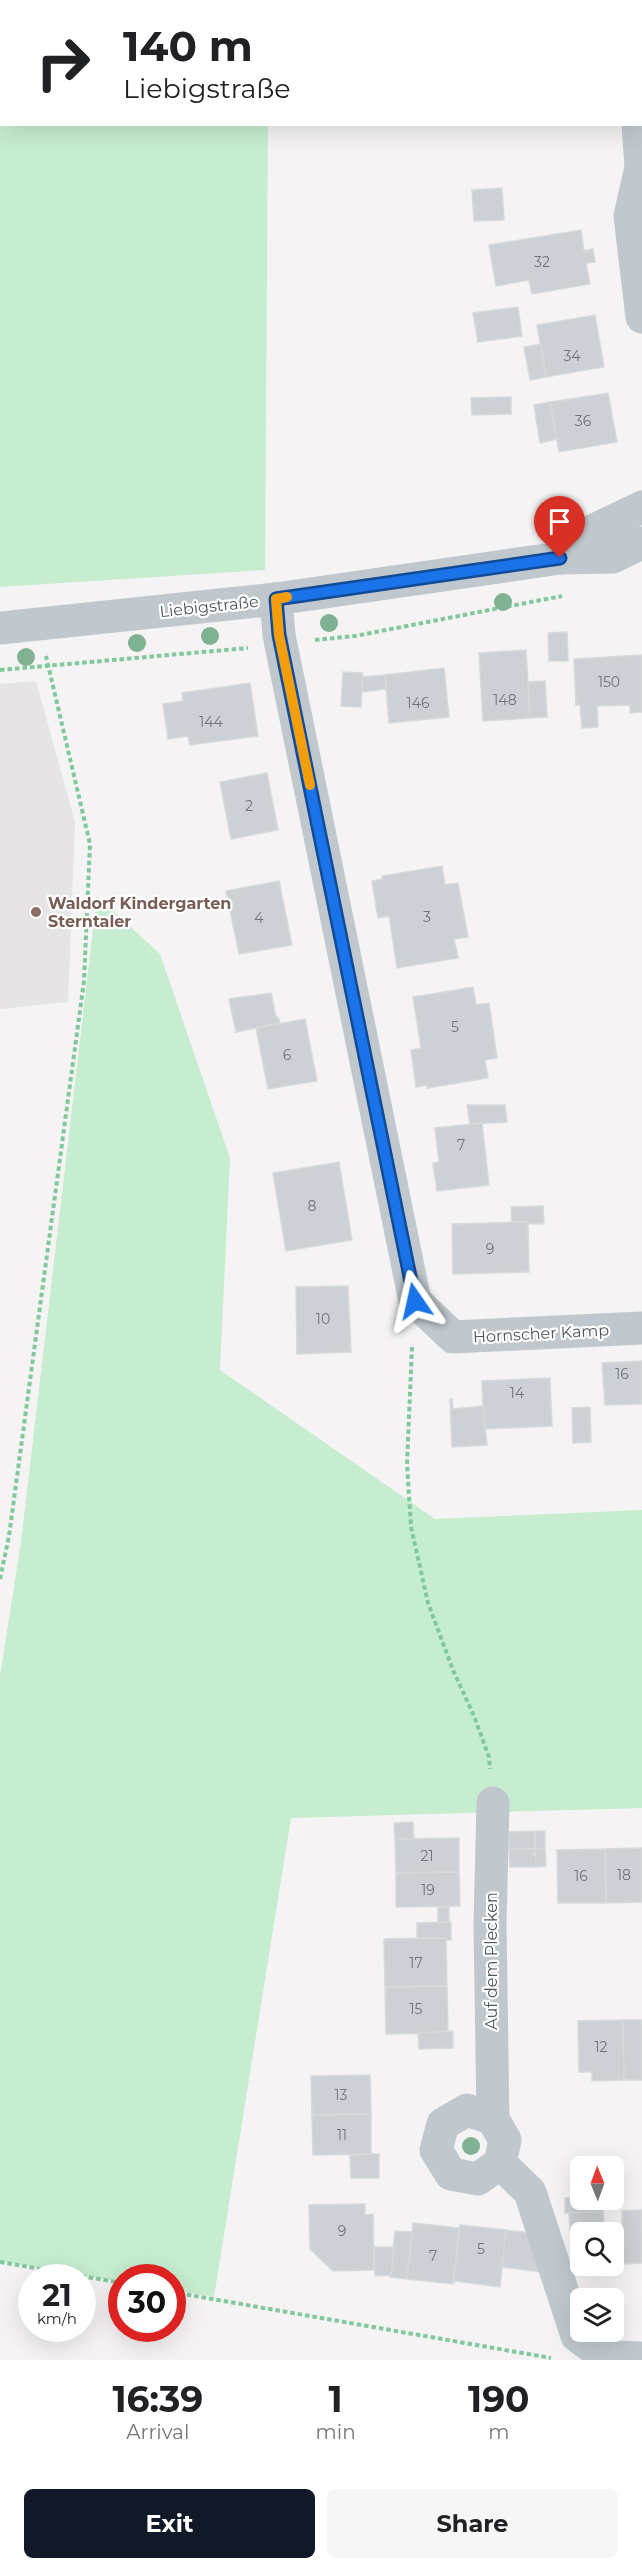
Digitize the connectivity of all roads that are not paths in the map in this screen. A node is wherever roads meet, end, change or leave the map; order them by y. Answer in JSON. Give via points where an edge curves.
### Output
{"nodes":[{"id":1,"x":638,"y":126,"type":"edge"},
{"id":2,"x":642,"y":317,"type":"edge"},
{"id":3,"x":642,"y":507,"type":"edge"},
{"id":4,"x":642,"y":543,"type":"edge"},
{"id":5,"x":560,"y":558,"type":"junction"},
{"id":6,"x":276,"y":599,"type":"junction"},
{"id":7,"x":0,"y":628,"type":"edge"},
{"id":8,"x":642,"y":1328,"type":"edge"},
{"id":9,"x":493,"y":1803,"type":"road end"},
{"id":10,"x":494,"y":2119,"type":"junction"},
{"id":11,"x":500,"y":2163,"type":"junction"},
{"id":12,"x":597,"y":2356,"type":"edge"},
{"id":13,"x":642,"y":2358,"type":"edge"}],
"edges":[{"from":1,"to":2,"type":"street","via":[[640,167],[630,216]]},
{"from":3,"to":5,"type":"street","via":[[590,532]]},
{"from":4,"to":5,"type":"street","name":"Liebigstraße","via":[[613,557]]},
{"from":5,"to":6,"type":"street","name":"Liebigstraße"},
{"from":6,"to":7,"type":"street","name":"Liebigstraße"},
{"from":6,"to":8,"type":"street","name":"Hornscher Kamp","via":[[279,635],[415,1301],[453,1337]]},
{"from":9,"to":10,"type":"street","name":"Auf dem Plecken","via":[[490,1924]]},
{"from":10,"to":11,"type":"street","name":"Auf dem Plecken","via":[[505,2140]]},
{"from":10,"to":11,"type":"street","via":[[467,2110],[443,2124],[436,2150],[451,2174],[478,2179]]},
{"from":11,"to":12,"type":"street","via":[[530,2192],[577,2336]]},
{"from":12,"to":13,"type":"street"}]}
